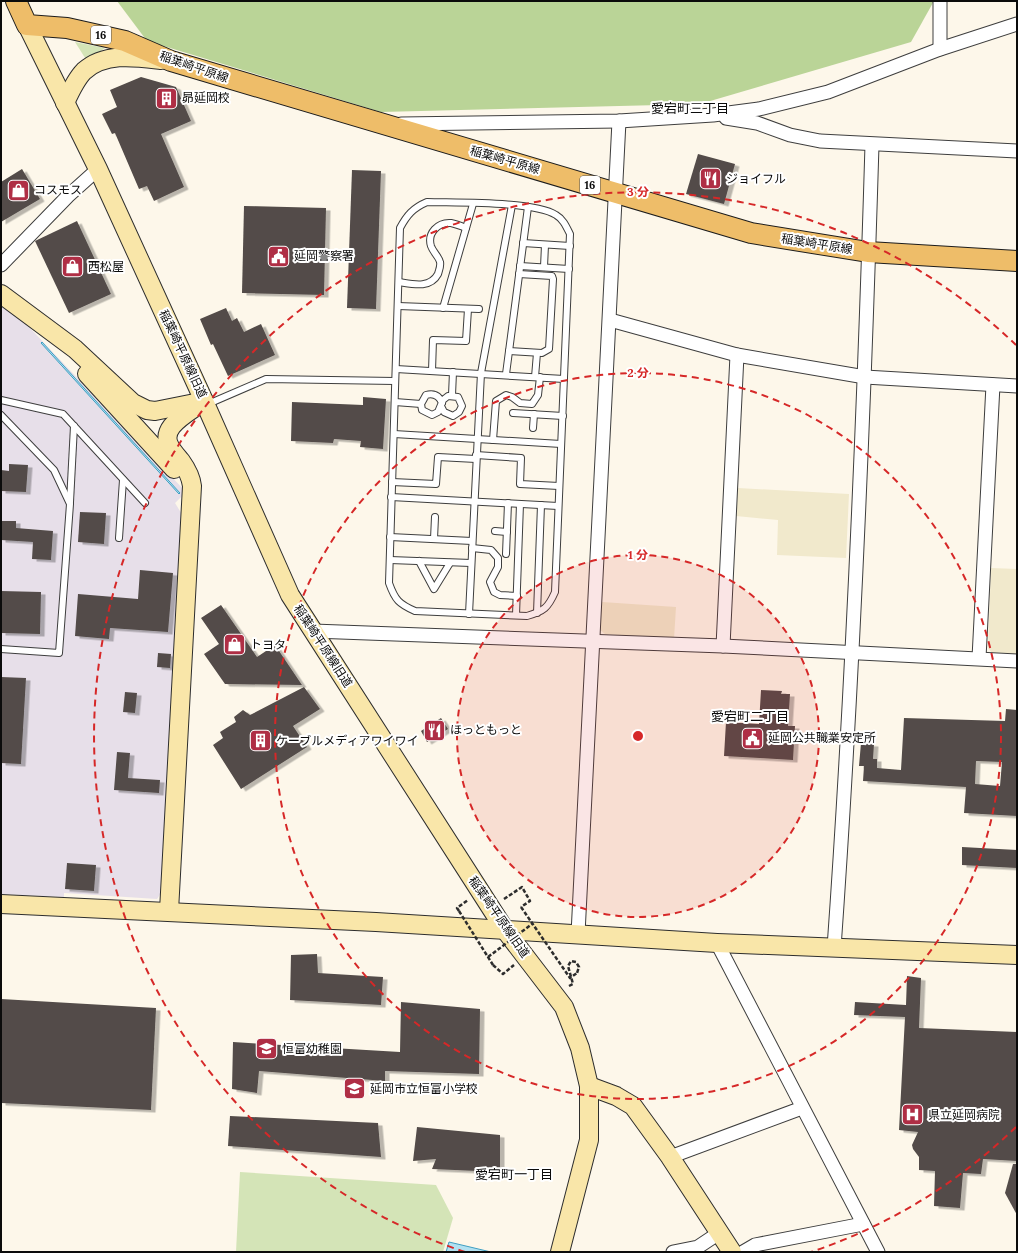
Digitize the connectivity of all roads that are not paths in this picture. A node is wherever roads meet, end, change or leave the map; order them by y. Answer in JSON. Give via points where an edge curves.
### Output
{"nodes":[{"id":1,"x":16,"y":1,"type":"edge"},
{"id":2,"x":940,"y":1,"type":"edge"},
{"id":3,"x":1017,"y":24,"type":"edge"},
{"id":4,"x":27,"y":25,"type":"junction"},
{"id":5,"x":940,"y":49,"type":"junction"},
{"id":6,"x":171,"y":61,"type":"junction"},
{"id":7,"x":65,"y":103,"type":"junction"},
{"id":8,"x":713,"y":115,"type":"junction"},
{"id":9,"x":619,"y":121,"type":"junction"},
{"id":10,"x":383,"y":124,"type":"junction"},
{"id":11,"x":872,"y":145,"type":"junction"},
{"id":12,"x":1017,"y":152,"type":"edge"},
{"id":13,"x":98,"y":169,"type":"junction"},
{"id":14,"x":615,"y":192,"type":"junction"},
{"id":15,"x":473,"y":204,"type":"junction"},
{"id":16,"x":512,"y":205,"type":"junction"},
{"id":17,"x":528,"y":207,"type":"junction"},
{"id":18,"x":466,"y":228,"type":"junction"},
{"id":19,"x":523,"y":243,"type":"junction"},
{"id":20,"x":546,"y":245,"type":"junction"},
{"id":21,"x":570,"y":246,"type":"junction"},
{"id":22,"x":868,"y":252,"type":"junction"},
{"id":23,"x":1017,"y":261,"type":"edge"},
{"id":24,"x":1,"y":265,"type":"edge"},
{"id":25,"x":520,"y":266,"type":"junction"},
{"id":26,"x":544,"y":268,"type":"junction"},
{"id":27,"x":569,"y":269,"type":"junction"},
{"id":28,"x":519,"y":274,"type":"junction"},
{"id":29,"x":398,"y":282,"type":"junction"},
{"id":30,"x":1,"y":294,"type":"edge"},
{"id":31,"x":398,"y":306,"type":"junction"},
{"id":32,"x":443,"y":308,"type":"junction"},
{"id":33,"x":468,"y":309,"type":"junction"},
{"id":34,"x":479,"y":309,"type":"dead end"},
{"id":35,"x":610,"y":320,"type":"junction"},
{"id":36,"x":48,"y":329,"type":"junction"},
{"id":37,"x":509,"y":351,"type":"junction"},
{"id":38,"x":537,"y":353,"type":"junction"},
{"id":39,"x":737,"y":355,"type":"junction"},
{"id":40,"x":396,"y":369,"type":"junction"},
{"id":41,"x":432,"y":371,"type":"junction"},
{"id":42,"x":453,"y":372,"type":"junction"},
{"id":43,"x":481,"y":373,"type":"junction"},
{"id":44,"x":506,"y":374,"type":"junction"},
{"id":45,"x":538,"y":377,"type":"junction"},
{"id":46,"x":865,"y":377,"type":"junction"},
{"id":47,"x":564,"y":379,"type":"junction"},
{"id":48,"x":395,"y":381,"type":"junction"},
{"id":49,"x":993,"y":385,"type":"junction"},
{"id":50,"x":1017,"y":386,"type":"edge"},
{"id":51,"x":452,"y":395,"type":"junction"},
{"id":52,"x":1,"y":400,"type":"edge"},
{"id":53,"x":395,"y":402,"type":"junction"},
{"id":54,"x":205,"y":403,"type":"junction"},
{"id":55,"x":421,"y":404,"type":"junction"},
{"id":56,"x":441,"y":404,"type":"junction"},
{"id":57,"x":513,"y":413,"type":"dead end"},
{"id":58,"x":534,"y":414,"type":"junction"},
{"id":59,"x":1,"y":415,"type":"edge"},
{"id":60,"x":562,"y":416,"type":"junction"},
{"id":61,"x":128,"y":419,"type":"junction"},
{"id":62,"x":74,"y":426,"type":"junction"},
{"id":63,"x":172,"y":426,"type":"junction"},
{"id":64,"x":534,"y":428,"type":"dead end"},
{"id":65,"x":394,"y":434,"type":"junction"},
{"id":66,"x":477,"y":438,"type":"junction"},
{"id":67,"x":493,"y":440,"type":"junction"},
{"id":68,"x":561,"y":444,"type":"junction"},
{"id":69,"x":476,"y":457,"type":"junction"},
{"id":70,"x":123,"y":480,"type":"junction"},
{"id":71,"x":392,"y":482,"type":"junction"},
{"id":72,"x":559,"y":486,"type":"junction"},
{"id":73,"x":192,"y":492,"type":"junction"},
{"id":74,"x":391,"y":497,"type":"junction"},
{"id":75,"x":474,"y":501,"type":"junction"},
{"id":76,"x":145,"y":503,"type":"dead end"},
{"id":77,"x":508,"y":503,"type":"junction"},
{"id":78,"x":70,"y":504,"type":"junction"},
{"id":79,"x":520,"y":504,"type":"junction"},
{"id":80,"x":541,"y":505,"type":"junction"},
{"id":81,"x":558,"y":506,"type":"junction"},
{"id":82,"x":435,"y":517,"type":"dead end"},
{"id":83,"x":495,"y":531,"type":"dead end"},
{"id":84,"x":507,"y":532,"type":"junction"},
{"id":85,"x":390,"y":537,"type":"junction"},
{"id":86,"x":120,"y":538,"type":"dead end"},
{"id":87,"x":434,"y":539,"type":"junction"},
{"id":88,"x":472,"y":540,"type":"junction"},
{"id":89,"x":472,"y":548,"type":"junction"},
{"id":90,"x":506,"y":554,"type":"dead end"},
{"id":91,"x":390,"y":560,"type":"junction"},
{"id":92,"x":419,"y":561,"type":"junction"},
{"id":93,"x":450,"y":563,"type":"junction"},
{"id":94,"x":471,"y":563,"type":"junction"},
{"id":95,"x":517,"y":596,"type":"junction"},
{"id":96,"x":537,"y":613,"type":"junction"},
{"id":97,"x":469,"y":614,"type":"junction"},
{"id":98,"x":516,"y":616,"type":"junction"},
{"id":99,"x":314,"y":631,"type":"junction"},
{"id":100,"x":593,"y":640,"type":"junction"},
{"id":101,"x":723,"y":646,"type":"junction"},
{"id":102,"x":1,"y":649,"type":"edge"},
{"id":103,"x":852,"y":652,"type":"junction"},
{"id":104,"x":979,"y":658,"type":"junction"},
{"id":105,"x":1017,"y":661,"type":"edge"},
{"id":106,"x":1,"y":904,"type":"edge"},
{"id":107,"x":169,"y":911,"type":"junction"},
{"id":108,"x":505,"y":930,"type":"junction"},
{"id":109,"x":578,"y":934,"type":"junction"},
{"id":110,"x":717,"y":943,"type":"junction"},
{"id":111,"x":834,"y":948,"type":"junction"},
{"id":112,"x":1017,"y":955,"type":"edge"},
{"id":113,"x":589,"y":1086,"type":"junction"},
{"id":114,"x":802,"y":1108,"type":"junction"},
{"id":115,"x":670,"y":1157,"type":"junction"},
{"id":116,"x":863,"y":1224,"type":"junction"},
{"id":117,"x":719,"y":1233,"type":"junction"},
{"id":118,"x":560,"y":1252,"type":"edge"},
{"id":119,"x":673,"y":1252,"type":"edge"},
{"id":120,"x":732,"y":1252,"type":"edge"},
{"id":121,"x":743,"y":1252,"type":"edge"},
{"id":122,"x":878,"y":1252,"type":"edge"}],
"edges":[{"from":1,"to":4,"type":"main road"},
{"from":2,"to":5,"type":"street"},
{"from":3,"to":5,"type":"street"},
{"from":4,"to":6,"type":"main road","name":"稲葉崎平原線","number":"16","via":[[67,28],[126,40]]},
{"from":4,"to":7,"type":"street","name":"稲葉崎平原線旧道"},
{"from":5,"to":8,"type":"street","via":[[828,92],[759,109]]},
{"from":6,"to":7,"type":"street","via":[[118,57],[98,63],[84,71]]},
{"from":6,"to":10,"type":"main road","name":"稲葉崎平原線","number":"16"},
{"from":7,"to":13,"type":"street","name":"稲葉崎平原線旧道"},
{"from":8,"to":9,"type":"street"},
{"from":8,"to":11,"type":"street","via":[[757,123],[790,135],[820,141]]},
{"from":9,"to":10,"type":"street"},
{"from":9,"to":14,"type":"street"},
{"from":10,"to":14,"type":"main road","name":"稲葉崎平原線","number":"16"},
{"from":11,"to":12,"type":"street"},
{"from":11,"to":22,"type":"street"},
{"from":13,"to":24,"type":"street"},
{"from":13,"to":54,"type":"street","name":"稲葉崎平原線旧道"},
{"from":14,"to":22,"type":"main road","name":"稲葉崎平原線","number":"16","via":[[751,233]]},
{"from":14,"to":35,"type":"street"},
{"from":15,"to":16,"type":"lane"},
{"from":15,"to":18,"type":"lane"},
{"from":15,"to":29,"type":"lane","via":[[427,202],[408,214],[400,228]]},
{"from":16,"to":17,"type":"lane"},
{"from":16,"to":43,"type":"lane"},
{"from":17,"to":19,"type":"lane"},
{"from":17,"to":21,"type":"lane","via":[[543,209],[555,214],[564,222],[570,234]]},
{"from":18,"to":29,"type":"lane","via":[[444,223],[434,228],[430,244],[440,261],[440,268],[433,280],[426,284]]},
{"from":18,"to":32,"type":"lane"},
{"from":19,"to":20,"type":"lane"},
{"from":19,"to":25,"type":"lane"},
{"from":20,"to":21,"type":"lane"},
{"from":20,"to":26,"type":"lane"},
{"from":21,"to":27,"type":"lane"},
{"from":22,"to":23,"type":"main road","name":"稲葉崎平原線","number":"16"},
{"from":22,"to":46,"type":"street"},
{"from":25,"to":26,"type":"lane"},
{"from":25,"to":28,"type":"lane"},
{"from":26,"to":27,"type":"lane"},
{"from":27,"to":47,"type":"lane"},
{"from":28,"to":37,"type":"lane"},
{"from":28,"to":38,"type":"lane","via":[[552,276],[553,279],[549,349]]},
{"from":29,"to":31,"type":"lane"},
{"from":30,"to":36,"type":"street"},
{"from":31,"to":32,"type":"lane"},
{"from":31,"to":40,"type":"lane"},
{"from":32,"to":33,"type":"lane"},
{"from":33,"to":34,"type":"lane"},
{"from":33,"to":41,"type":"lane","via":[[466,341],[432,340]]},
{"from":35,"to":39,"type":"street"},
{"from":35,"to":100,"type":"street"},
{"from":36,"to":54,"type":"street","via":[[75,349],[133,403],[147,410],[155,412]]},
{"from":36,"to":61,"type":"street"},
{"from":37,"to":38,"type":"lane"},
{"from":37,"to":44,"type":"lane"},
{"from":38,"to":45,"type":"lane"},
{"from":39,"to":46,"type":"street"},
{"from":39,"to":101,"type":"street"},
{"from":40,"to":41,"type":"lane"},
{"from":40,"to":48,"type":"lane"},
{"from":41,"to":42,"type":"lane"},
{"from":42,"to":43,"type":"lane"},
{"from":42,"to":51,"type":"lane"},
{"from":43,"to":44,"type":"lane"},
{"from":43,"to":66,"type":"lane"},
{"from":44,"to":45,"type":"lane"},
{"from":45,"to":47,"type":"lane"},
{"from":45,"to":67,"type":"lane","via":[[538,395],[532,404],[520,404],[506,395],[496,401]]},
{"from":46,"to":49,"type":"street"},
{"from":46,"to":103,"type":"street"},
{"from":47,"to":60,"type":"lane"},
{"from":48,"to":53,"type":"lane"},
{"from":48,"to":54,"type":"lane","via":[[266,379]]},
{"from":49,"to":50,"type":"street"},
{"from":49,"to":104,"type":"street"},
{"from":51,"to":56,"type":"lane","via":[[445,397]]},
{"from":51,"to":56,"type":"lane","via":[[458,397],[461,402],[460,412],[450,416],[444,412]]},
{"from":52,"to":62,"type":"lane","via":[[63,414]]},
{"from":53,"to":55,"type":"lane"},
{"from":53,"to":65,"type":"lane"},
{"from":54,"to":63,"type":"street"},
{"from":54,"to":99,"type":"street","name":"稲葉崎平原線旧道","via":[[290,595]]},
{"from":55,"to":56,"type":"lane","via":[[423,397],[432,394],[438,397]]},
{"from":55,"to":56,"type":"lane","via":[[422,410],[428,415],[435,414],[441,409]]},
{"from":57,"to":58,"type":"lane"},
{"from":58,"to":60,"type":"lane"},
{"from":58,"to":64,"type":"lane"},
{"from":59,"to":78,"type":"lane","via":[[54,470]]},
{"from":60,"to":68,"type":"lane"},
{"from":61,"to":63,"type":"street","via":[[141,426]]},
{"from":61,"to":73,"type":"street"},
{"from":62,"to":70,"type":"lane"},
{"from":62,"to":78,"type":"lane"},
{"from":63,"to":73,"type":"street","via":[[167,437],[168,443],[191,478]]},
{"from":65,"to":66,"type":"lane"},
{"from":65,"to":71,"type":"lane"},
{"from":66,"to":67,"type":"lane"},
{"from":66,"to":69,"type":"lane"},
{"from":67,"to":68,"type":"lane"},
{"from":68,"to":72,"type":"lane"},
{"from":69,"to":71,"type":"lane","via":[[438,457],[436,484]]},
{"from":69,"to":72,"type":"lane","via":[[521,458],[520,484]]},
{"from":69,"to":75,"type":"lane"},
{"from":70,"to":76,"type":"lane"},
{"from":70,"to":86,"type":"lane"},
{"from":71,"to":74,"type":"lane"},
{"from":72,"to":81,"type":"lane"},
{"from":73,"to":107,"type":"street"},
{"from":74,"to":75,"type":"lane"},
{"from":74,"to":85,"type":"lane"},
{"from":75,"to":77,"type":"lane"},
{"from":75,"to":88,"type":"lane"},
{"from":77,"to":79,"type":"lane"},
{"from":77,"to":84,"type":"lane"},
{"from":78,"to":102,"type":"lane","via":[[59,653]]},
{"from":79,"to":80,"type":"lane"},
{"from":79,"to":95,"type":"lane"},
{"from":80,"to":81,"type":"lane"},
{"from":80,"to":96,"type":"lane"},
{"from":81,"to":96,"type":"lane","via":[[555,592],[550,605]]},
{"from":82,"to":87,"type":"lane"},
{"from":83,"to":84,"type":"lane"},
{"from":84,"to":90,"type":"lane"},
{"from":85,"to":87,"type":"lane"},
{"from":85,"to":91,"type":"lane"},
{"from":87,"to":88,"type":"lane"},
{"from":88,"to":89,"type":"lane"},
{"from":89,"to":94,"type":"lane"},
{"from":89,"to":95,"type":"lane","via":[[491,550],[498,558],[498,567],[490,582],[494,592]]},
{"from":91,"to":92,"type":"lane"},
{"from":91,"to":97,"type":"lane","via":[[389,583],[400,604],[415,611]]},
{"from":92,"to":93,"type":"lane"},
{"from":92,"to":93,"type":"lane","via":[[434,589]]},
{"from":93,"to":94,"type":"lane"},
{"from":94,"to":97,"type":"lane"},
{"from":95,"to":98,"type":"lane"},
{"from":96,"to":98,"type":"lane"},
{"from":97,"to":98,"type":"lane"},
{"from":99,"to":100,"type":"street"},
{"from":99,"to":108,"type":"street","name":"稲葉崎平原線旧道"},
{"from":100,"to":101,"type":"street"},
{"from":100,"to":109,"type":"street"},
{"from":101,"to":103,"type":"street"},
{"from":103,"to":104,"type":"street"},
{"from":103,"to":111,"type":"street"},
{"from":104,"to":105,"type":"street"},
{"from":106,"to":107,"type":"street"},
{"from":107,"to":108,"type":"street"},
{"from":108,"to":109,"type":"street"},
{"from":108,"to":113,"type":"street","name":"稲葉崎平原線旧道","via":[[564,1007],[580,1048]]},
{"from":109,"to":110,"type":"street"},
{"from":110,"to":111,"type":"street"},
{"from":110,"to":114,"type":"street"},
{"from":111,"to":112,"type":"street"},
{"from":113,"to":115,"type":"street","via":[[616,1096],[633,1106]]},
{"from":113,"to":118,"type":"street","name":"稲葉崎平原線旧道","via":[[589,1140]]},
{"from":114,"to":115,"type":"street"},
{"from":114,"to":116,"type":"street"},
{"from":115,"to":117,"type":"street"},
{"from":116,"to":121,"type":"street","via":[[755,1245]]},
{"from":116,"to":122,"type":"street"},
{"from":117,"to":119,"type":"street","via":[[698,1247]]},
{"from":117,"to":120,"type":"street"}]}
